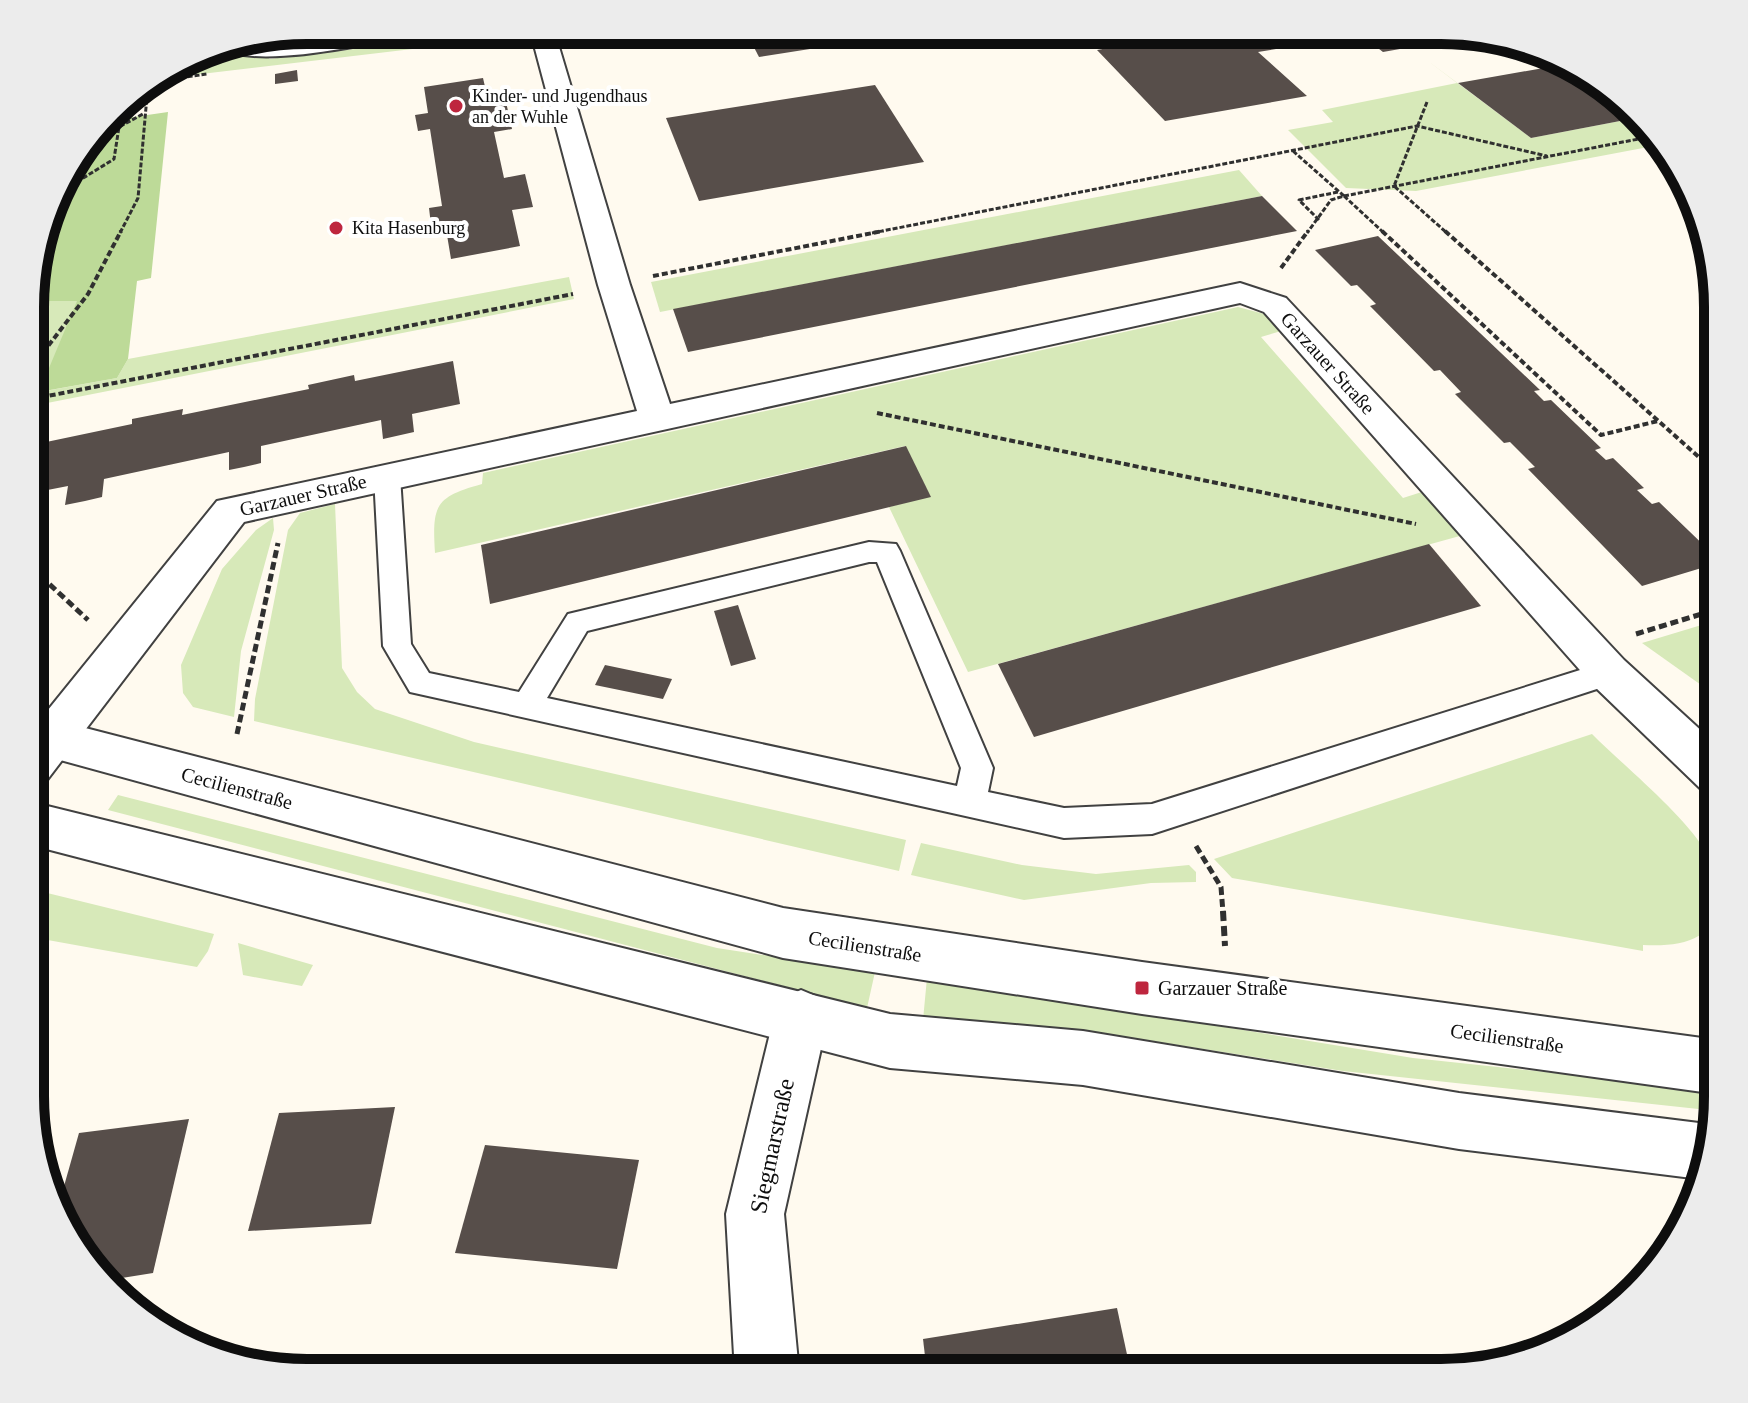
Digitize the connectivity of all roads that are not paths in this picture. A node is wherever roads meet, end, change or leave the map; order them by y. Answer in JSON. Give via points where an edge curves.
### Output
{"nodes":[{"id":1,"x":546,"y":44,"type":"edge"},
{"id":2,"x":658,"y":420,"type":"junction"},
{"id":3,"x":387,"y":476,"type":"junction"},
{"id":4,"x":1616,"y":655,"type":"junction"},
{"id":5,"x":526,"y":706,"type":"junction"},
{"id":6,"x":45,"y":740,"type":"edge"},
{"id":7,"x":45,"y":747,"type":"edge"},
{"id":8,"x":1703,"y":759,"type":"edge"},
{"id":9,"x":970,"y":801,"type":"junction"},
{"id":10,"x":45,"y":826,"type":"edge"},
{"id":11,"x":801,"y":1017,"type":"junction"},
{"id":12,"x":1703,"y":1065,"type":"edge"},
{"id":13,"x":1698,"y":1150,"type":"edge"},
{"id":14,"x":766,"y":1358,"type":"edge"}],
"edges":[{"from":1,"to":2,"type":"street"},
{"from":2,"to":3,"type":"street","name":"Garzauer Straße"},
{"from":2,"to":4,"type":"street","name":"Garzauer Straße","via":[[1230,294],[1251,295],[1275,305]]},
{"from":3,"to":5,"type":"lane","via":[[397,646],[420,683]]},
{"from":3,"to":6,"type":"street","name":"Garzauer Straße","via":[[231,511]]},
{"from":4,"to":8,"type":"street","name":"Garzauer Straße"},
{"from":4,"to":9,"type":"lane","via":[[1152,819],[1064,823]]},
{"from":5,"to":9,"type":"lane"},
{"from":5,"to":9,"type":"lane","via":[[578,622],[886,551],[977,768]]},
{"from":7,"to":12,"type":"street","name":"Cecilienstraße","via":[[783,933]]},
{"from":10,"to":11,"type":"street"},
{"from":11,"to":13,"type":"street","via":[[890,1041],[1083,1058],[1459,1121]]},
{"from":11,"to":14,"type":"street","name":"Siegmarstraße","via":[[755,1214]]}]}
